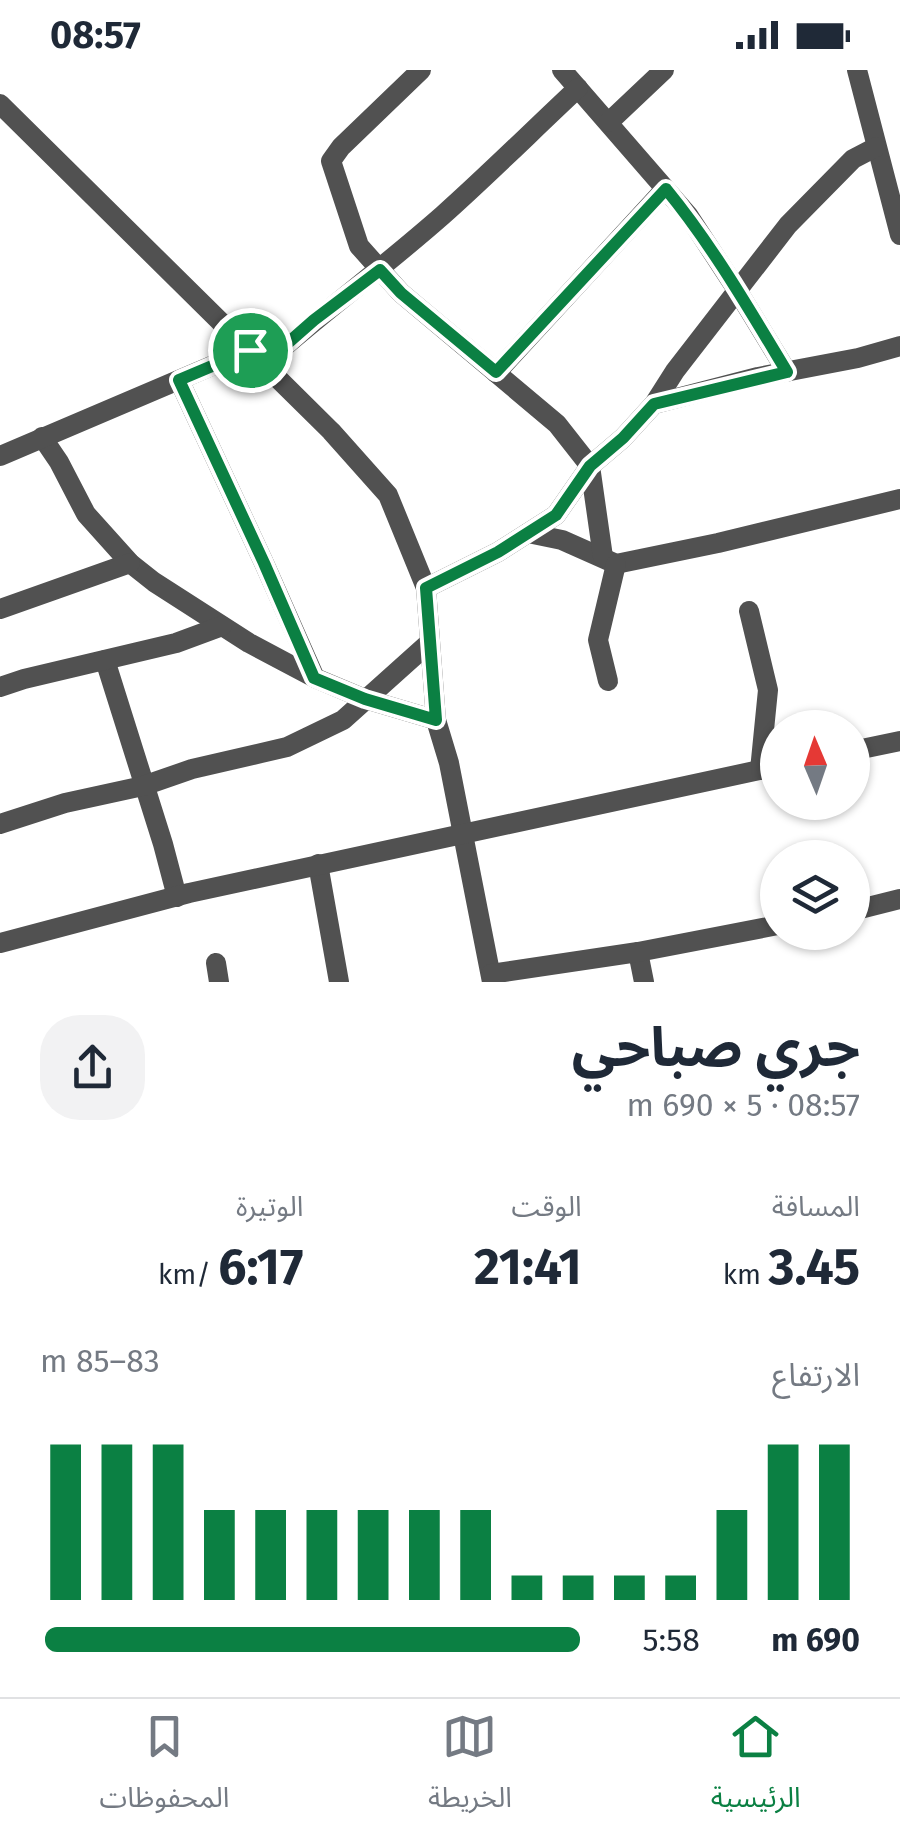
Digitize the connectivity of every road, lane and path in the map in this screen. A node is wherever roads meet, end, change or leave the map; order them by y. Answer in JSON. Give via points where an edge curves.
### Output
{"nodes":[{"id":1,"x":421,"y":70,"type":"edge"},
{"id":2,"x":562,"y":70,"type":"edge"},
{"id":3,"x":664,"y":70,"type":"edge"},
{"id":4,"x":857,"y":70,"type":"edge"},
{"id":5,"x":578,"y":88,"type":"junction"},
{"id":6,"x":0,"y":104,"type":"edge"},
{"id":7,"x":609,"y":122,"type":"junction"},
{"id":8,"x":876,"y":148,"type":"junction"},
{"id":9,"x":666,"y":189,"type":"junction"},
{"id":10,"x":900,"y":235,"type":"edge"},
{"id":11,"x":380,"y":270,"type":"junction"},
{"id":12,"x":737,"y":290,"type":"junction"},
{"id":13,"x":900,"y":346,"type":"edge"},
{"id":14,"x":257,"y":357,"type":"junction"},
{"id":15,"x":496,"y":372,"type":"junction"},
{"id":16,"x":787,"y":372,"type":"junction"},
{"id":17,"x":179,"y":380,"type":"junction"},
{"id":18,"x":654,"y":404,"type":"junction"},
{"id":19,"x":42,"y":438,"type":"junction"},
{"id":20,"x":0,"y":456,"type":"edge"},
{"id":21,"x":590,"y":466,"type":"junction"},
{"id":22,"x":900,"y":499,"type":"edge"},
{"id":23,"x":528,"y":533,"type":"junction"},
{"id":24,"x":610,"y":560,"type":"junction"},
{"id":25,"x":130,"y":563,"type":"junction"},
{"id":26,"x":426,"y":588,"type":"junction"},
{"id":27,"x":0,"y":609,"type":"edge"},
{"id":28,"x":749,"y":611,"type":"dead end"},
{"id":29,"x":222,"y":626,"type":"junction"},
{"id":30,"x":430,"y":642,"type":"junction"},
{"id":31,"x":105,"y":660,"type":"junction"},
{"id":32,"x":314,"y":678,"type":"junction"},
{"id":33,"x":608,"y":681,"type":"dead end"},
{"id":34,"x":0,"y":688,"type":"edge"},
{"id":35,"x":365,"y":699,"type":"junction"},
{"id":36,"x":768,"y":710,"type":"edge"},
{"id":37,"x":436,"y":720,"type":"junction"},
{"id":38,"x":900,"y":741,"type":"edge"},
{"id":39,"x":870,"y":747,"type":"edge"},
{"id":40,"x":760,"y":770,"type":"edge"},
{"id":41,"x":143,"y":786,"type":"junction"},
{"id":42,"x":0,"y":824,"type":"edge"},
{"id":43,"x":462,"y":833,"type":"junction"},
{"id":44,"x":318,"y":864,"type":"junction"},
{"id":45,"x":177,"y":897,"type":"junction"},
{"id":46,"x":900,"y":899,"type":"edge"},
{"id":47,"x":870,"y":906,"type":"edge"},
{"id":48,"x":760,"y":929,"type":"edge"},
{"id":49,"x":0,"y":942,"type":"edge"},
{"id":50,"x":638,"y":952,"type":"junction"},
{"id":51,"x":491,"y":978,"type":"edge"},
{"id":52,"x":339,"y":982,"type":"edge"},
{"id":53,"x":644,"y":982,"type":"edge"}],
"edges":[{"from":1,"to":11,"type":"street","via":[[331,161],[359,246]]},
{"from":2,"to":5,"type":"street"},
{"from":3,"to":7,"type":"street"},
{"from":4,"to":8,"type":"street"},
{"from":5,"to":7,"type":"street"},
{"from":5,"to":11,"type":"street"},
{"from":6,"to":14,"type":"street"},
{"from":7,"to":9,"type":"street"},
{"from":8,"to":10,"type":"street"},
{"from":8,"to":12,"type":"street","via":[[836,175]]},
{"from":9,"to":12,"type":"street"},
{"from":9,"to":15,"type":"street"},
{"from":11,"to":14,"type":"street"},
{"from":11,"to":15,"type":"street"},
{"from":12,"to":16,"type":"street"},
{"from":12,"to":18,"type":"street"},
{"from":13,"to":16,"type":"street"},
{"from":14,"to":17,"type":"street"},
{"from":14,"to":26,"type":"street","via":[[388,495]]},
{"from":15,"to":21,"type":"street","via":[[557,424]]},
{"from":16,"to":18,"type":"street"},
{"from":17,"to":19,"type":"street"},
{"from":17,"to":32,"type":"street"},
{"from":18,"to":21,"type":"street"},
{"from":19,"to":20,"type":"street"},
{"from":19,"to":25,"type":"street","via":[[86,514]]},
{"from":21,"to":23,"type":"street","via":[[556,515]]},
{"from":21,"to":24,"type":"street","via":[[596,522]]},
{"from":22,"to":24,"type":"street","via":[[718,543]]},
{"from":23,"to":24,"type":"street"},
{"from":23,"to":26,"type":"street"},
{"from":24,"to":33,"type":"street","via":[[598,640]]},
{"from":25,"to":27,"type":"street"},
{"from":25,"to":29,"type":"street"},
{"from":26,"to":30,"type":"street"},
{"from":28,"to":36,"type":"street"},
{"from":29,"to":31,"type":"street"},
{"from":29,"to":32,"type":"street"},
{"from":30,"to":35,"type":"street"},
{"from":30,"to":37,"type":"street"},
{"from":31,"to":34,"type":"street"},
{"from":31,"to":41,"type":"street"},
{"from":32,"to":35,"type":"street"},
{"from":35,"to":37,"type":"street"},
{"from":35,"to":41,"type":"street","via":[[344,720],[287,747]]},
{"from":37,"to":43,"type":"street"},
{"from":38,"to":39,"type":"street"},
{"from":40,"to":43,"type":"street"},
{"from":41,"to":42,"type":"street"},
{"from":41,"to":45,"type":"street"},
{"from":43,"to":44,"type":"street"},
{"from":43,"to":51,"type":"street"},
{"from":44,"to":45,"type":"street"},
{"from":44,"to":52,"type":"street"},
{"from":45,"to":49,"type":"street"},
{"from":46,"to":47,"type":"street"},
{"from":48,"to":50,"type":"street"},
{"from":50,"to":51,"type":"street"},
{"from":50,"to":53,"type":"street"}]}
